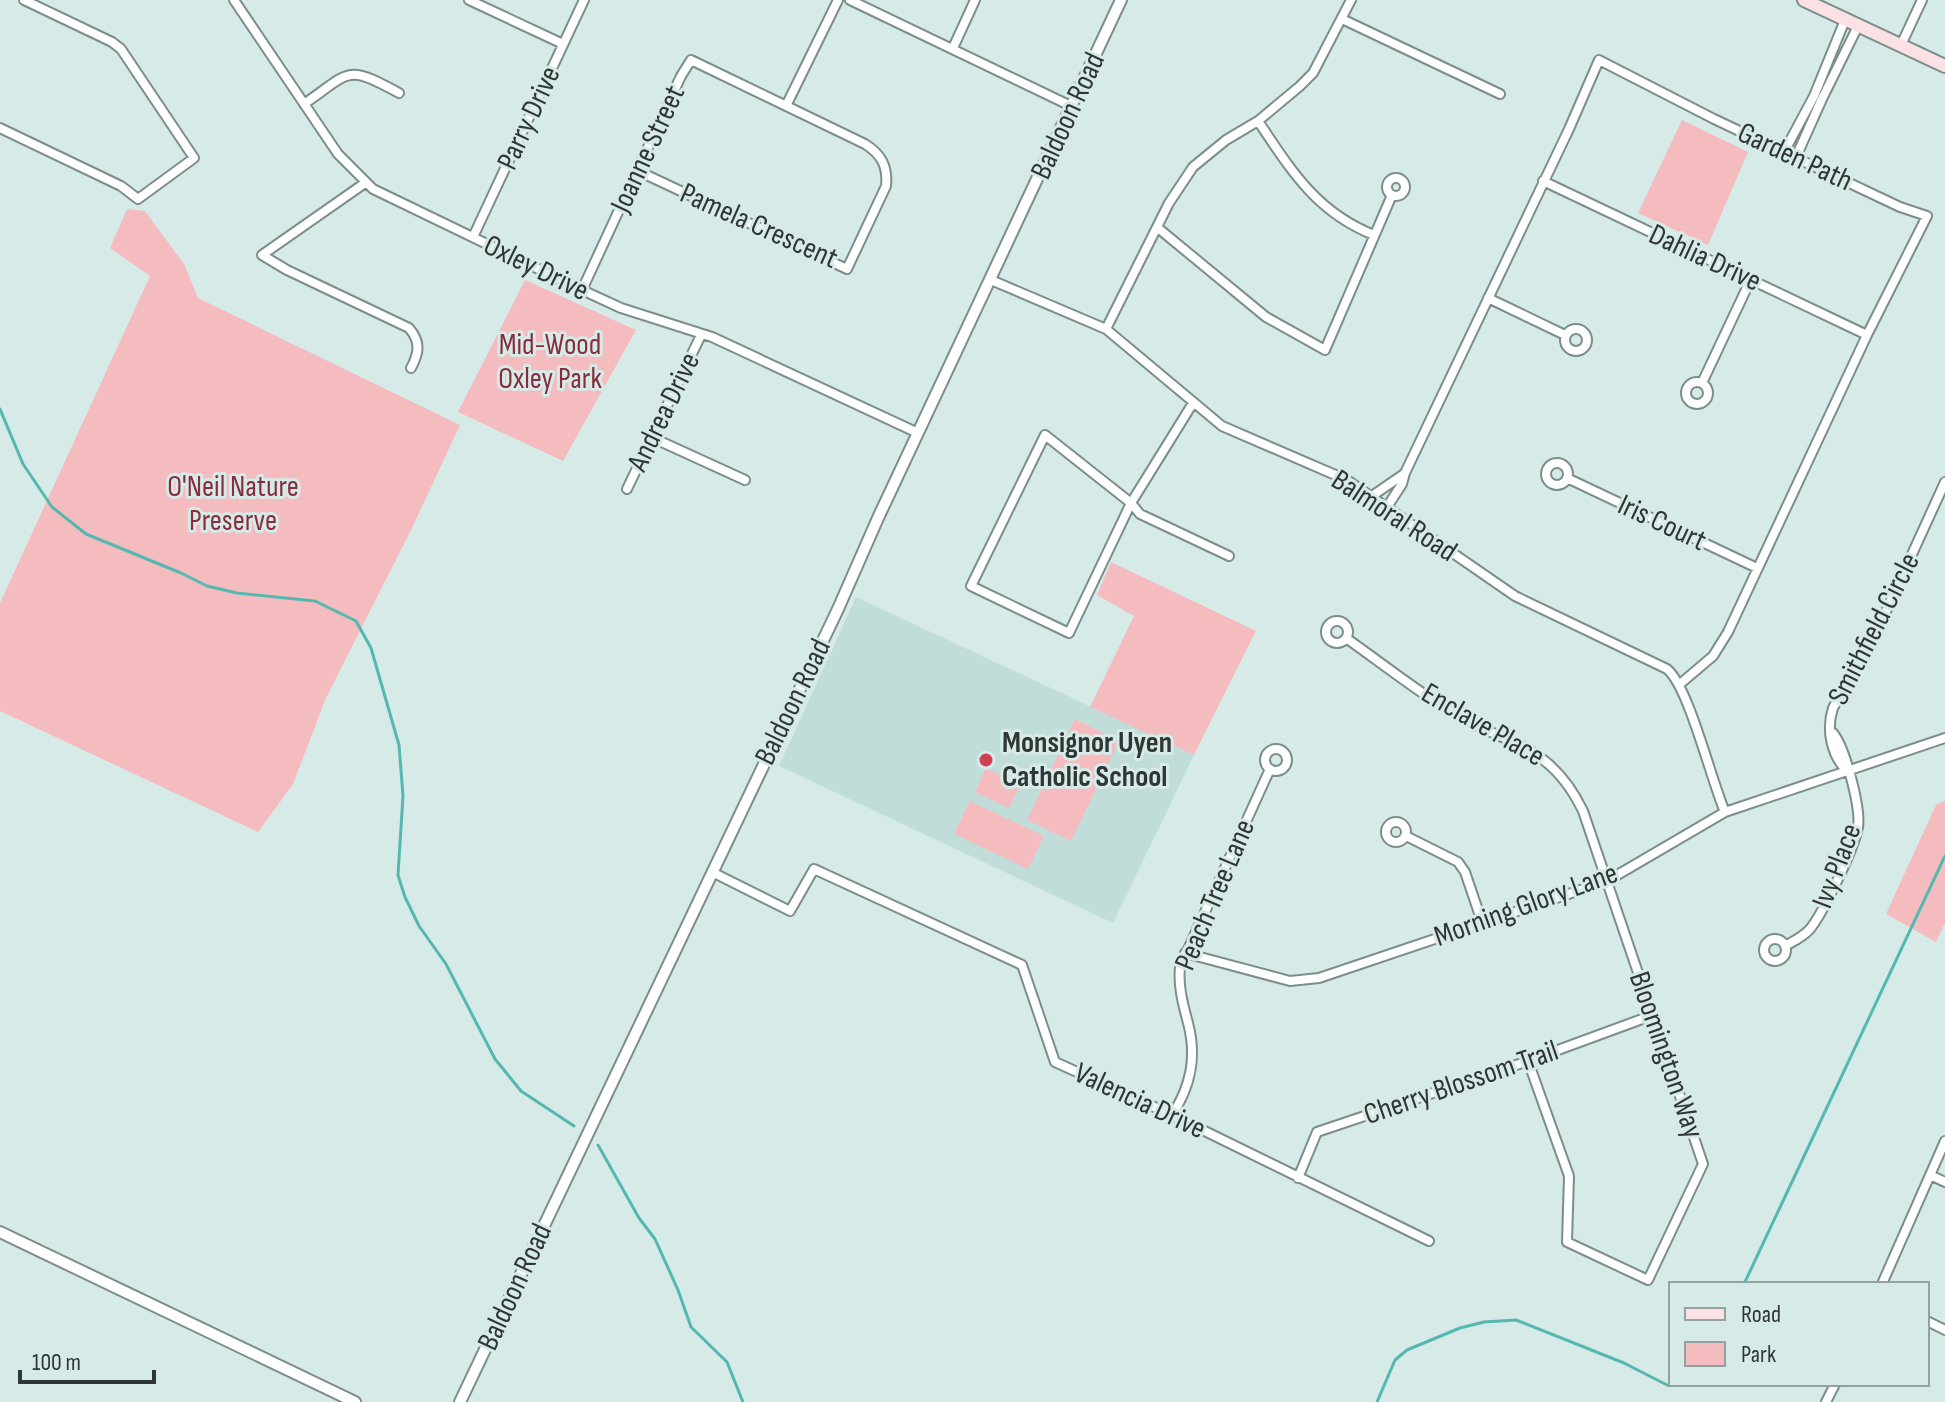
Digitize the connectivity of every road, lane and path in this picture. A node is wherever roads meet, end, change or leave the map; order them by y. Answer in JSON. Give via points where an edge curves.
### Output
{"nodes":[{"id":1,"x":24,"y":0,"type":"edge"},
{"id":2,"x":234,"y":0,"type":"edge"},
{"id":3,"x":469,"y":0,"type":"edge"},
{"id":4,"x":584,"y":0,"type":"edge"},
{"id":5,"x":838,"y":0,"type":"edge"},
{"id":6,"x":850,"y":0,"type":"edge"},
{"id":7,"x":975,"y":0,"type":"edge"},
{"id":8,"x":1121,"y":0,"type":"edge"},
{"id":9,"x":1351,"y":0,"type":"edge"},
{"id":10,"x":1804,"y":0,"type":"edge"},
{"id":11,"x":1922,"y":0,"type":"edge"},
{"id":12,"x":37,"y":3,"type":"edge"},
{"id":13,"x":1342,"y":19,"type":"junction"},
{"id":14,"x":1845,"y":20,"type":"junction"},
{"id":15,"x":1858,"y":26,"type":"junction"},
{"id":16,"x":563,"y":44,"type":"junction"},
{"id":17,"x":1901,"y":45,"type":"junction"},
{"id":18,"x":953,"y":48,"type":"junction"},
{"id":19,"x":1945,"y":66,"type":"edge"},
{"id":20,"x":399,"y":93,"type":"dead end"},
{"id":21,"x":1500,"y":94,"type":"dead end"},
{"id":22,"x":304,"y":104,"type":"junction"},
{"id":23,"x":786,"y":106,"type":"junction"},
{"id":24,"x":1073,"y":107,"type":"junction"},
{"id":25,"x":1258,"y":121,"type":"junction"},
{"id":26,"x":0,"y":128,"type":"edge"},
{"id":27,"x":1784,"y":152,"type":"junction"},
{"id":28,"x":1796,"y":157,"type":"junction"},
{"id":29,"x":638,"y":171,"type":"junction"},
{"id":30,"x":1543,"y":181,"type":"junction"},
{"id":31,"x":365,"y":183,"type":"junction"},
{"id":32,"x":1392,"y":195,"type":"dead end"},
{"id":33,"x":1158,"y":228,"type":"junction"},
{"id":34,"x":1374,"y":235,"type":"junction"},
{"id":35,"x":473,"y":237,"type":"junction"},
{"id":36,"x":1751,"y":279,"type":"junction"},
{"id":37,"x":991,"y":280,"type":"junction"},
{"id":38,"x":582,"y":290,"type":"junction"},
{"id":39,"x":1488,"y":298,"type":"junction"},
{"id":40,"x":1106,"y":329,"type":"junction"},
{"id":41,"x":701,"y":335,"type":"junction"},
{"id":42,"x":1565,"y":335,"type":"dead end"},
{"id":43,"x":1867,"y":335,"type":"junction"},
{"id":44,"x":411,"y":368,"type":"dead end"},
{"id":45,"x":1702,"y":383,"type":"dead end"},
{"id":46,"x":1193,"y":403,"type":"junction"},
{"id":47,"x":918,"y":433,"type":"junction"},
{"id":48,"x":653,"y":438,"type":"junction"},
{"id":49,"x":1405,"y":473,"type":"junction"},
{"id":50,"x":1567,"y":478,"type":"dead end"},
{"id":51,"x":745,"y":480,"type":"dead end"},
{"id":52,"x":1945,"y":482,"type":"edge"},
{"id":53,"x":627,"y":489,"type":"dead end"},
{"id":54,"x":1372,"y":496,"type":"junction"},
{"id":55,"x":1131,"y":503,"type":"junction"},
{"id":56,"x":1387,"y":507,"type":"junction"},
{"id":57,"x":1229,"y":556,"type":"dead end"},
{"id":58,"x":1757,"y":568,"type":"junction"},
{"id":59,"x":1346,"y":638,"type":"dead end"},
{"id":60,"x":1680,"y":684,"type":"junction"},
{"id":61,"x":1945,"y":738,"type":"edge"},
{"id":62,"x":1270,"y":769,"type":"dead end"},
{"id":63,"x":1847,"y":771,"type":"junction"},
{"id":64,"x":1725,"y":812,"type":"junction"},
{"id":65,"x":1406,"y":836,"type":"dead end"},
{"id":66,"x":712,"y":872,"type":"junction"},
{"id":67,"x":1607,"y":881,"type":"junction"},
{"id":68,"x":1482,"y":922,"type":"junction"},
{"id":69,"x":1785,"y":946,"type":"dead end"},
{"id":70,"x":1185,"y":953,"type":"junction"},
{"id":71,"x":1653,"y":1015,"type":"junction"},
{"id":72,"x":1528,"y":1061,"type":"junction"},
{"id":73,"x":1172,"y":1115,"type":"junction"},
{"id":74,"x":1945,"y":1141,"type":"edge"},
{"id":75,"x":1930,"y":1175,"type":"junction"},
{"id":76,"x":1298,"y":1178,"type":"junction"},
{"id":77,"x":1945,"y":1182,"type":"edge"},
{"id":78,"x":0,"y":1232,"type":"edge"},
{"id":79,"x":1429,"y":1241,"type":"dead end"},
{"id":80,"x":1883,"y":1282,"type":"edge"},
{"id":81,"x":355,"y":1402,"type":"edge"},
{"id":82,"x":460,"y":1402,"type":"edge"}],
"edges":[{"from":1,"to":12,"type":"street"},
{"from":2,"to":22,"type":"street","name":"Oxley Drive"},
{"from":3,"to":16,"type":"street"},
{"from":4,"to":16,"type":"street","name":"Parry Drive"},
{"from":5,"to":23,"type":"street"},
{"from":6,"to":18,"type":"street"},
{"from":7,"to":18,"type":"street"},
{"from":8,"to":24,"type":"street","name":"Baldoon Road"},
{"from":9,"to":13,"type":"street"},
{"from":10,"to":14,"type":"main road"},
{"from":11,"to":17,"type":"street"},
{"from":12,"to":26,"type":"street","via":[[121,49],[194,158],[138,199]]},
{"from":13,"to":21,"type":"street"},
{"from":13,"to":25,"type":"street","via":[[1313,73]]},
{"from":14,"to":15,"type":"main road"},
{"from":14,"to":27,"type":"street"},
{"from":15,"to":17,"type":"main road"},
{"from":15,"to":28,"type":"street"},
{"from":16,"to":35,"type":"street","name":"Parry Drive"},
{"from":17,"to":19,"type":"main road"},
{"from":18,"to":24,"type":"street"},
{"from":20,"to":22,"type":"street","via":[[367,76],[347,74]]},
{"from":22,"to":31,"type":"street","name":"Oxley Drive"},
{"from":23,"to":29,"type":"street","name":"Joanne Street","via":[[691,60]]},
{"from":23,"to":29,"type":"street","name":"Pamela Crescent","via":[[876,150],[883,159],[886,186],[847,269]]},
{"from":24,"to":37,"type":"street","name":"Baldoon Road"},
{"from":25,"to":33,"type":"street","via":[[1193,167]]},
{"from":25,"to":34,"type":"street","via":[[1295,175],[1332,213]]},
{"from":27,"to":28,"type":"street","name":"Garden Path"},
{"from":27,"to":30,"type":"street","name":"Garden Path","via":[[1599,60]]},
{"from":28,"to":43,"type":"street","name":"Garden Path","via":[[1927,216]]},
{"from":29,"to":38,"type":"street","name":"Joanne Street"},
{"from":30,"to":36,"type":"street","name":"Dahlia Drive"},
{"from":30,"to":39,"type":"street","name":"Garden Path"},
{"from":31,"to":35,"type":"street","name":"Oxley Drive"},
{"from":31,"to":44,"type":"street","via":[[262,255],[409,328],[418,349]]},
{"from":32,"to":34,"type":"street"},
{"from":33,"to":34,"type":"street","via":[[1266,317],[1325,350]]},
{"from":33,"to":40,"type":"street"},
{"from":35,"to":38,"type":"street","name":"Oxley Drive"},
{"from":36,"to":43,"type":"street","name":"Dahlia Drive"},
{"from":36,"to":45,"type":"street"},
{"from":37,"to":40,"type":"street","name":"Balmoral Road"},
{"from":37,"to":47,"type":"street","name":"Baldoon Road"},
{"from":38,"to":41,"type":"street","name":"Oxley Drive"},
{"from":39,"to":42,"type":"street"},
{"from":39,"to":49,"type":"street","name":"Garden Path"},
{"from":40,"to":46,"type":"street","name":"Balmoral Road"},
{"from":41,"to":47,"type":"street","name":"Oxley Drive"},
{"from":41,"to":48,"type":"street","name":"Andrea Drive"},
{"from":43,"to":58,"type":"street","name":"Garden Path"},
{"from":46,"to":54,"type":"street","name":"Balmoral Road","via":[[1222,426]]},
{"from":46,"to":55,"type":"street"},
{"from":47,"to":66,"type":"street","name":"Baldoon Road"},
{"from":48,"to":51,"type":"street"},
{"from":48,"to":53,"type":"street","name":"Andrea Drive"},
{"from":49,"to":54,"type":"street","name":"Garden Path"},
{"from":49,"to":56,"type":"street","name":"Garden Path"},
{"from":50,"to":58,"type":"street","name":"Iris Court"},
{"from":52,"to":63,"type":"street","name":"Smithfield Circle","via":[[1882,620],[1833,708],[1831,741],[1837,761]]},
{"from":54,"to":56,"type":"street","name":"Balmoral Road"},
{"from":55,"to":55,"type":"street","via":[[1045,435],[971,586],[1069,633]]},
{"from":55,"to":57,"type":"street","via":[[1140,514]]},
{"from":56,"to":60,"type":"street","name":"Balmoral Road","via":[[1515,596],[1659,664]]},
{"from":58,"to":60,"type":"street","name":"Garden Path","via":[[1720,647]]},
{"from":59,"to":67,"type":"street","name":"Enclave Place","via":[[1452,713],[1555,767],[1583,811]]},
{"from":60,"to":64,"type":"street"},
{"from":61,"to":63,"type":"street","name":"Morning Glory Lane"},
{"from":62,"to":70,"type":"street","name":"Peach Tree Lane"},
{"from":63,"to":64,"type":"street","name":"Morning Glory Lane"},
{"from":63,"to":69,"type":"street","name":"Ivy Place","via":[[1857,809],[1856,835],[1816,920]]},
{"from":64,"to":67,"type":"street","name":"Morning Glory Lane"},
{"from":65,"to":68,"type":"street","via":[[1458,862]]},
{"from":66,"to":73,"type":"street","name":"Valencia Drive","via":[[790,911],[814,869],[1022,965],[1055,1062]]},
{"from":66,"to":82,"type":"street","name":"Baldoon Road"},
{"from":67,"to":68,"type":"street","name":"Morning Glory Lane"},
{"from":67,"to":71,"type":"street","name":"Bloomington Way"},
{"from":68,"to":70,"type":"street","name":"Morning Glory Lane","via":[[1304,981]]},
{"from":70,"to":73,"type":"street","name":"Peach Tree Lane","via":[[1178,983],[1193,1067]]},
{"from":71,"to":72,"type":"street","name":"Cherry Blossom Trail"},
{"from":71,"to":72,"type":"street","name":"Bloomington Way","via":[[1703,1164],[1648,1280],[1567,1242],[1569,1176]]},
{"from":72,"to":76,"type":"street","name":"Cherry Blossom Trail","via":[[1317,1132]]},
{"from":73,"to":76,"type":"street","name":"Valencia Drive"},
{"from":74,"to":75,"type":"street"},
{"from":75,"to":77,"type":"street"},
{"from":75,"to":80,"type":"street"},
{"from":76,"to":79,"type":"street","name":"Valencia Drive"},
{"from":78,"to":81,"type":"street"}]}
